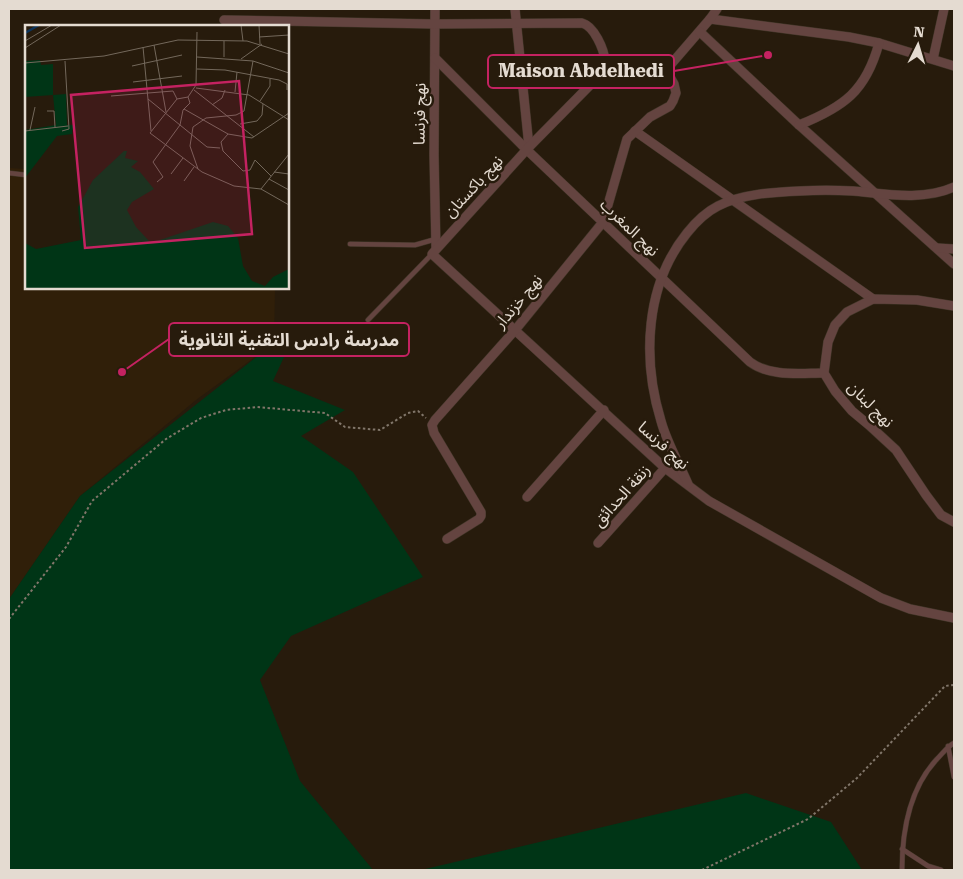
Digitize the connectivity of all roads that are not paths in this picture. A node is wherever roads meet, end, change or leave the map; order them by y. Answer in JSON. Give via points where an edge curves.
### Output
{"nodes":[{"id":1,"x":434,"y":9,"type":"edge"},
{"id":2,"x":515,"y":9,"type":"edge"},
{"id":3,"x":717,"y":9,"type":"edge"},
{"id":4,"x":944,"y":9,"type":"edge"},
{"id":5,"x":710,"y":19,"type":"junction"},
{"id":6,"x":224,"y":20,"type":"dead end"},
{"id":7,"x":434,"y":24,"type":"junction"},
{"id":8,"x":516,"y":24,"type":"junction"},
{"id":9,"x":700,"y":32,"type":"junction"},
{"id":10,"x":879,"y":43,"type":"junction"},
{"id":11,"x":435,"y":58,"type":"junction"},
{"id":12,"x":933,"y":59,"type":"junction"},
{"id":13,"x":954,"y":66,"type":"edge"},
{"id":14,"x":666,"y":70,"type":"junction"},
{"id":15,"x":602,"y":73,"type":"junction"},
{"id":16,"x":799,"y":125,"type":"junction"},
{"id":17,"x":635,"y":131,"type":"junction"},
{"id":18,"x":528,"y":149,"type":"junction"},
{"id":19,"x":9,"y":173,"type":"edge"},
{"id":20,"x":25,"y":175,"type":"edge"},
{"id":21,"x":954,"y":186,"type":"edge"},
{"id":22,"x":876,"y":194,"type":"junction"},
{"id":23,"x":732,"y":201,"type":"junction"},
{"id":24,"x":603,"y":222,"type":"junction"},
{"id":25,"x":436,"y":239,"type":"junction"},
{"id":26,"x":350,"y":244,"type":"dead end"},
{"id":27,"x":937,"y":248,"type":"junction"},
{"id":28,"x":954,"y":249,"type":"edge"},
{"id":29,"x":434,"y":251,"type":"junction"},
{"id":30,"x":954,"y":264,"type":"edge"},
{"id":31,"x":660,"y":276,"type":"junction"},
{"id":32,"x":873,"y":299,"type":"junction"},
{"id":33,"x":954,"y":306,"type":"edge"},
{"id":34,"x":368,"y":320,"type":"dead end"},
{"id":35,"x":516,"y":329,"type":"junction"},
{"id":36,"x":824,"y":373,"type":"junction"},
{"id":37,"x":604,"y":410,"type":"junction"},
{"id":38,"x":666,"y":468,"type":"junction"},
{"id":39,"x":689,"y":486,"type":"junction"},
{"id":40,"x":527,"y":497,"type":"dead end"},
{"id":41,"x":954,"y":522,"type":"edge"},
{"id":42,"x":447,"y":539,"type":"dead end"},
{"id":43,"x":598,"y":543,"type":"dead end"},
{"id":44,"x":954,"y":618,"type":"edge"},
{"id":45,"x":954,"y":743,"type":"edge"},
{"id":46,"x":948,"y":746,"type":"junction"},
{"id":47,"x":954,"y":777,"type":"edge"},
{"id":48,"x":902,"y":849,"type":"junction"},
{"id":49,"x":902,"y":870,"type":"edge"},
{"id":50,"x":941,"y":870,"type":"edge"}],
"edges":[{"from":1,"to":7,"type":"street","name":"نهج فرنسا"},
{"from":2,"to":8,"type":"street"},
{"from":3,"to":5,"type":"street"},
{"from":4,"to":12,"type":"street"},
{"from":5,"to":9,"type":"street"},
{"from":5,"to":10,"type":"street"},
{"from":6,"to":7,"type":"street"},
{"from":7,"to":8,"type":"street"},
{"from":7,"to":11,"type":"street","name":"نهج فرنسا"},
{"from":8,"to":15,"type":"street","via":[[588,24],[602,50],[605,62]]},
{"from":8,"to":18,"type":"street"},
{"from":9,"to":14,"type":"street"},
{"from":9,"to":16,"type":"street"},
{"from":10,"to":12,"type":"street"},
{"from":10,"to":16,"type":"street","via":[[869,73],[856,91],[836,108]]},
{"from":11,"to":18,"type":"street","name":"نهج المغرب"},
{"from":11,"to":25,"type":"street","name":"نهج فرنسا"},
{"from":12,"to":13,"type":"street"},
{"from":14,"to":15,"type":"street"},
{"from":14,"to":17,"type":"street","name":"نهج خزندار","via":[[674,84],[676,93],[673,101]]},
{"from":15,"to":18,"type":"street","name":"نهج باكستان"},
{"from":16,"to":22,"type":"street"},
{"from":17,"to":23,"type":"street"},
{"from":17,"to":24,"type":"street","name":"نهج خزندار","via":[[624,146]]},
{"from":18,"to":24,"type":"street","name":"نهج المغرب"},
{"from":18,"to":29,"type":"street","name":"نهج باكستان"},
{"from":19,"to":20,"type":"lane"},
{"from":21,"to":22,"type":"street","via":[[930,193]]},
{"from":22,"to":23,"type":"street","via":[[800,191],[759,194]]},
{"from":22,"to":27,"type":"street"},
{"from":23,"to":31,"type":"street","via":[[718,206],[692,226],[678,243]]},
{"from":23,"to":32,"type":"street"},
{"from":24,"to":31,"type":"street","name":"نهج المغرب"},
{"from":24,"to":35,"type":"street","name":"نهج خزندار"},
{"from":25,"to":26,"type":"lane","via":[[415,245]]},
{"from":25,"to":29,"type":"street","name":"نهج فرنسا"},
{"from":27,"to":28,"type":"street"},
{"from":27,"to":30,"type":"street"},
{"from":29,"to":34,"type":"lane","name":"نهج باكستان"},
{"from":29,"to":35,"type":"street","name":"نهج فرنسا"},
{"from":31,"to":36,"type":"street","name":"نهج المغرب","via":[[758,368]]},
{"from":31,"to":39,"type":"street","via":[[651,323],[654,392],[661,422]]},
{"from":32,"to":33,"type":"street","via":[[916,300]]},
{"from":32,"to":36,"type":"street","via":[[847,312],[834,325]]},
{"from":35,"to":37,"type":"street","name":"نهج فرنسا"},
{"from":35,"to":42,"type":"street","name":"نهج خزندار","via":[[432,426],[481,512],[479,519]]},
{"from":36,"to":41,"type":"street","name":"نهج لبنان","via":[[852,412],[896,450],[941,515]]},
{"from":37,"to":38,"type":"street","name":"نهج فرنسا"},
{"from":37,"to":40,"type":"street"},
{"from":38,"to":39,"type":"street","name":"نهج فرنسا"},
{"from":38,"to":43,"type":"street","name":"زنقة الحدائق"},
{"from":39,"to":44,"type":"street","name":"نهج فرنسا","via":[[709,501],[873,593],[910,609]]},
{"from":45,"to":46,"type":"lane"},
{"from":46,"to":47,"type":"lane"},
{"from":46,"to":48,"type":"lane","via":[[926,771],[910,803]]},
{"from":48,"to":49,"type":"lane"},
{"from":48,"to":50,"type":"lane","via":[[928,866]]}]}
